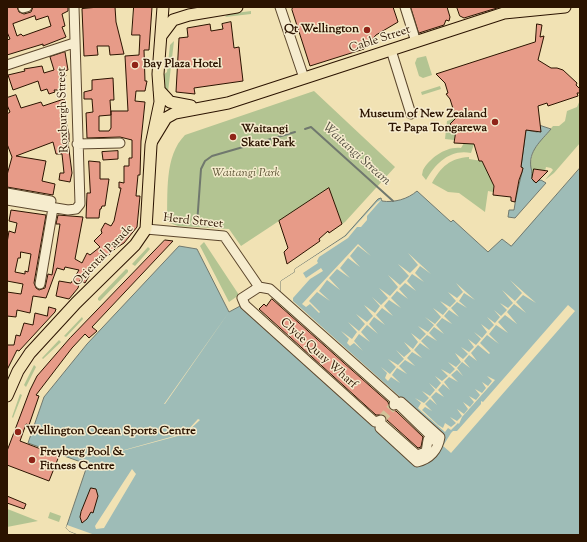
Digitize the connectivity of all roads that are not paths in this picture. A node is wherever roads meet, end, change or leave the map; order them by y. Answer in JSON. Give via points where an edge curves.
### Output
{"nodes":[{"id":1,"x":74,"y":7,"type":"edge"},
{"id":2,"x":163,"y":7,"type":"edge"},
{"id":3,"x":194,"y":7,"type":"edge"},
{"id":4,"x":237,"y":7,"type":"edge"},
{"id":5,"x":280,"y":7,"type":"edge"},
{"id":6,"x":405,"y":7,"type":"edge"},
{"id":7,"x":565,"y":7,"type":"edge"},
{"id":8,"x":208,"y":12,"type":"junction"},
{"id":9,"x":160,"y":37,"type":"junction"},
{"id":10,"x":416,"y":42,"type":"junction"},
{"id":11,"x":74,"y":43,"type":"junction"},
{"id":12,"x":391,"y":50,"type":"junction"},
{"id":13,"x":7,"y":65,"type":"edge"},
{"id":14,"x":304,"y":78,"type":"junction"},
{"id":15,"x":159,"y":90,"type":"junction"},
{"id":16,"x":205,"y":108,"type":"junction"},
{"id":17,"x":411,"y":114,"type":"dead end"},
{"id":18,"x":152,"y":141,"type":"junction"},
{"id":19,"x":120,"y":143,"type":"dead end"},
{"id":20,"x":77,"y":144,"type":"junction"},
{"id":21,"x":7,"y":199,"type":"edge"},
{"id":22,"x":53,"y":208,"type":"junction"},
{"id":23,"x":75,"y":209,"type":"junction"},
{"id":24,"x":146,"y":229,"type":"junction"},
{"id":25,"x":40,"y":284,"type":"dead end"},
{"id":26,"x":259,"y":287,"type":"junction"},
{"id":27,"x":7,"y":396,"type":"edge"},
{"id":28,"x":394,"y":405,"type":"dead end"},
{"id":29,"x":382,"y":423,"type":"junction"}],
"edges":[{"from":1,"to":11,"type":"street","name":"Roxburgh Street"},
{"from":2,"to":9,"type":"main road","name":"Oriental Parade"},
{"from":3,"to":8,"type":"main road"},
{"from":4,"to":8,"type":"main road"},
{"from":5,"to":14,"type":"street"},
{"from":6,"to":10,"type":"street"},
{"from":7,"to":10,"type":"main road","name":"Cable Street","via":[[504,13]]},
{"from":8,"to":9,"type":"main road","via":[[173,20]]},
{"from":9,"to":15,"type":"main road","name":"Oriental Parade"},
{"from":10,"to":12,"type":"main road","name":"Cable Street"},
{"from":11,"to":13,"type":"street"},
{"from":11,"to":20,"type":"street","name":"Roxburgh Street"},
{"from":12,"to":14,"type":"main road","name":"Cable Street"},
{"from":12,"to":17,"type":"street"},
{"from":14,"to":16,"type":"main road","name":"Cable Street"},
{"from":15,"to":16,"type":"main road","name":"Cable Street","via":[[173,103]]},
{"from":15,"to":18,"type":"main road","name":"Oriental Parade","via":[[160,107]]},
{"from":16,"to":18,"type":"main road","name":"Cable Street","via":[[170,115]]},
{"from":18,"to":24,"type":"main road","name":"Oriental Parade"},
{"from":19,"to":20,"type":"street"},
{"from":20,"to":23,"type":"street","name":"Roxburgh Street","via":[[80,204]]},
{"from":21,"to":22,"type":"street"},
{"from":21,"to":23,"type":"street","via":[[51,202]]},
{"from":22,"to":23,"type":"street"},
{"from":22,"to":25,"type":"street"},
{"from":24,"to":26,"type":"street","name":"Herd Street","via":[[224,236]]},
{"from":24,"to":27,"type":"main road","name":"Oriental Parade","via":[[135,245],[30,353],[18,371]]},
{"from":26,"to":28,"type":"street","name":"Clyde Quay Wharf","via":[[267,288],[276,295],[395,400]]},
{"from":26,"to":29,"type":"street","name":"Clyde Quay Wharf","via":[[246,296],[244,305],[375,422]]},
{"from":29,"to":29,"type":"street","via":[[380,428],[417,462],[426,460],[439,446],[440,437],[401,402],[398,405],[432,437],[432,440],[428,440],[426,452],[417,455]]}]}
